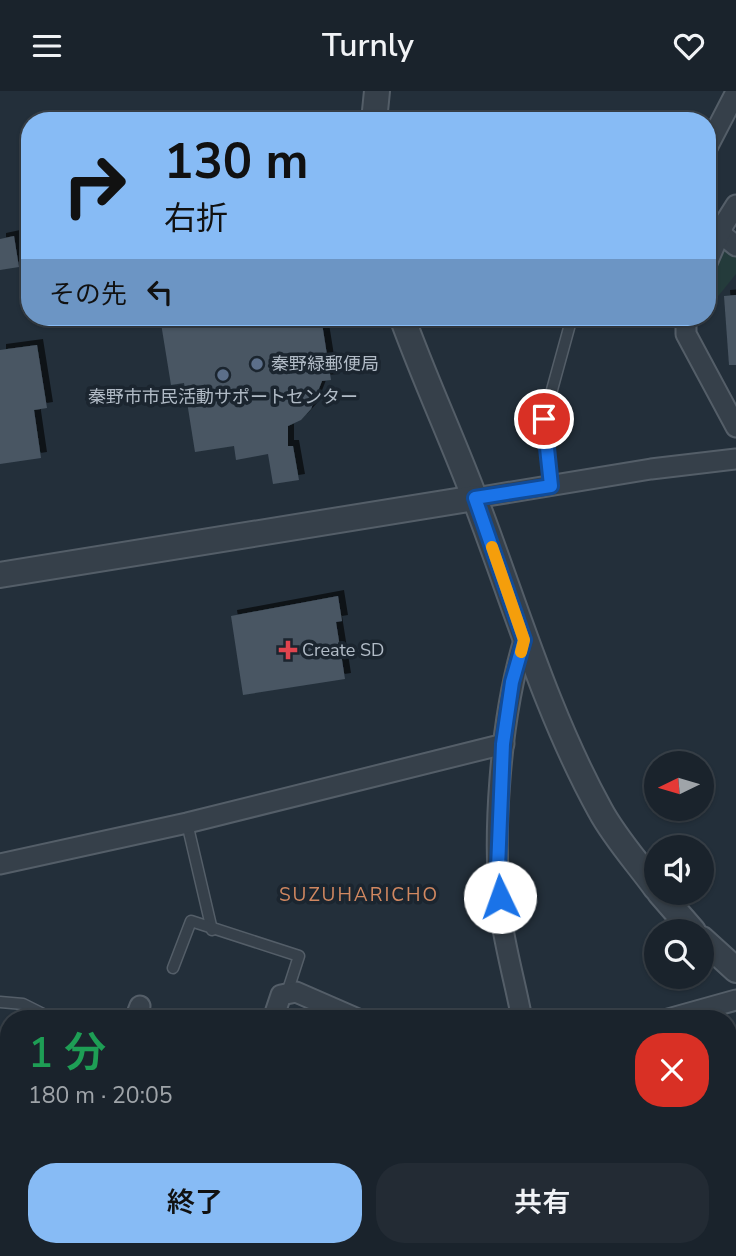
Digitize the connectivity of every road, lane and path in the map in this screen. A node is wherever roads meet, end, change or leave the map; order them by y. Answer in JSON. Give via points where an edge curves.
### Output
{"nodes":[{"id":1,"x":377,"y":91,"type":"edge"},
{"id":2,"x":736,"y":92,"type":"edge"},
{"id":3,"x":375,"y":112,"type":"edge"},
{"id":4,"x":716,"y":131,"type":"edge"},
{"id":5,"x":736,"y":205,"type":"edge"},
{"id":6,"x":720,"y":233,"type":"junction"},
{"id":7,"x":716,"y":242,"type":"edge"},
{"id":8,"x":736,"y":246,"type":"edge"},
{"id":9,"x":406,"y":326,"type":"edge"},
{"id":10,"x":570,"y":326,"type":"edge"},
{"id":11,"x":686,"y":326,"type":"edge"},
{"id":12,"x":736,"y":427,"type":"edge"},
{"id":13,"x":736,"y":459,"type":"edge"},
{"id":14,"x":551,"y":486,"type":"junction"},
{"id":15,"x":475,"y":498,"type":"junction"},
{"id":16,"x":0,"y":575,"type":"edge"},
{"id":17,"x":524,"y":640,"type":"junction"},
{"id":18,"x":503,"y":744,"type":"junction"},
{"id":19,"x":187,"y":823,"type":"junction"},
{"id":20,"x":0,"y":864,"type":"edge"},
{"id":21,"x":644,"y":872,"type":"edge"},
{"id":22,"x":670,"y":905,"type":"edge"},
{"id":23,"x":683,"y":919,"type":"edge"},
{"id":24,"x":212,"y":930,"type":"junction"},
{"id":25,"x":714,"y":950,"type":"edge"},
{"id":26,"x":173,"y":968,"type":"dead end"},
{"id":27,"x":736,"y":970,"type":"edge"},
{"id":28,"x":287,"y":993,"type":"junction"},
{"id":29,"x":736,"y":1000,"type":"edge"},
{"id":30,"x":0,"y":1002,"type":"edge"},
{"id":31,"x":34,"y":1010,"type":"edge"},
{"id":32,"x":276,"y":1010,"type":"edge"},
{"id":33,"x":337,"y":1010,"type":"edge"},
{"id":34,"x":520,"y":1010,"type":"edge"},
{"id":35,"x":700,"y":1010,"type":"edge"}],
"edges":[{"from":1,"to":3,"type":"street"},
{"from":2,"to":4,"type":"street"},
{"from":5,"to":6,"type":"street"},
{"from":6,"to":7,"type":"street"},
{"from":6,"to":8,"type":"street"},
{"from":9,"to":15,"type":"street"},
{"from":10,"to":14,"type":"lane","via":[[544,419]]},
{"from":11,"to":12,"type":"street","via":[[686,334]]},
{"from":13,"to":14,"type":"street"},
{"from":14,"to":15,"type":"street"},
{"from":15,"to":16,"type":"street"},
{"from":15,"to":17,"type":"street"},
{"from":17,"to":18,"type":"street"},
{"from":17,"to":21,"type":"street","via":[[601,813]]},
{"from":18,"to":19,"type":"street"},
{"from":18,"to":34,"type":"street","via":[[498,869],[502,924]]},
{"from":19,"to":20,"type":"street"},
{"from":19,"to":24,"type":"lane"},
{"from":22,"to":23,"type":"street"},
{"from":24,"to":26,"type":"lane","via":[[191,921]]},
{"from":24,"to":28,"type":"lane","via":[[299,956]]},
{"from":25,"to":27,"type":"street"},
{"from":28,"to":32,"type":"street","via":[[281,995]]},
{"from":28,"to":33,"type":"street","via":[[296,992]]},
{"from":29,"to":35,"type":"street"},
{"from":30,"to":31,"type":"lane"}]}
